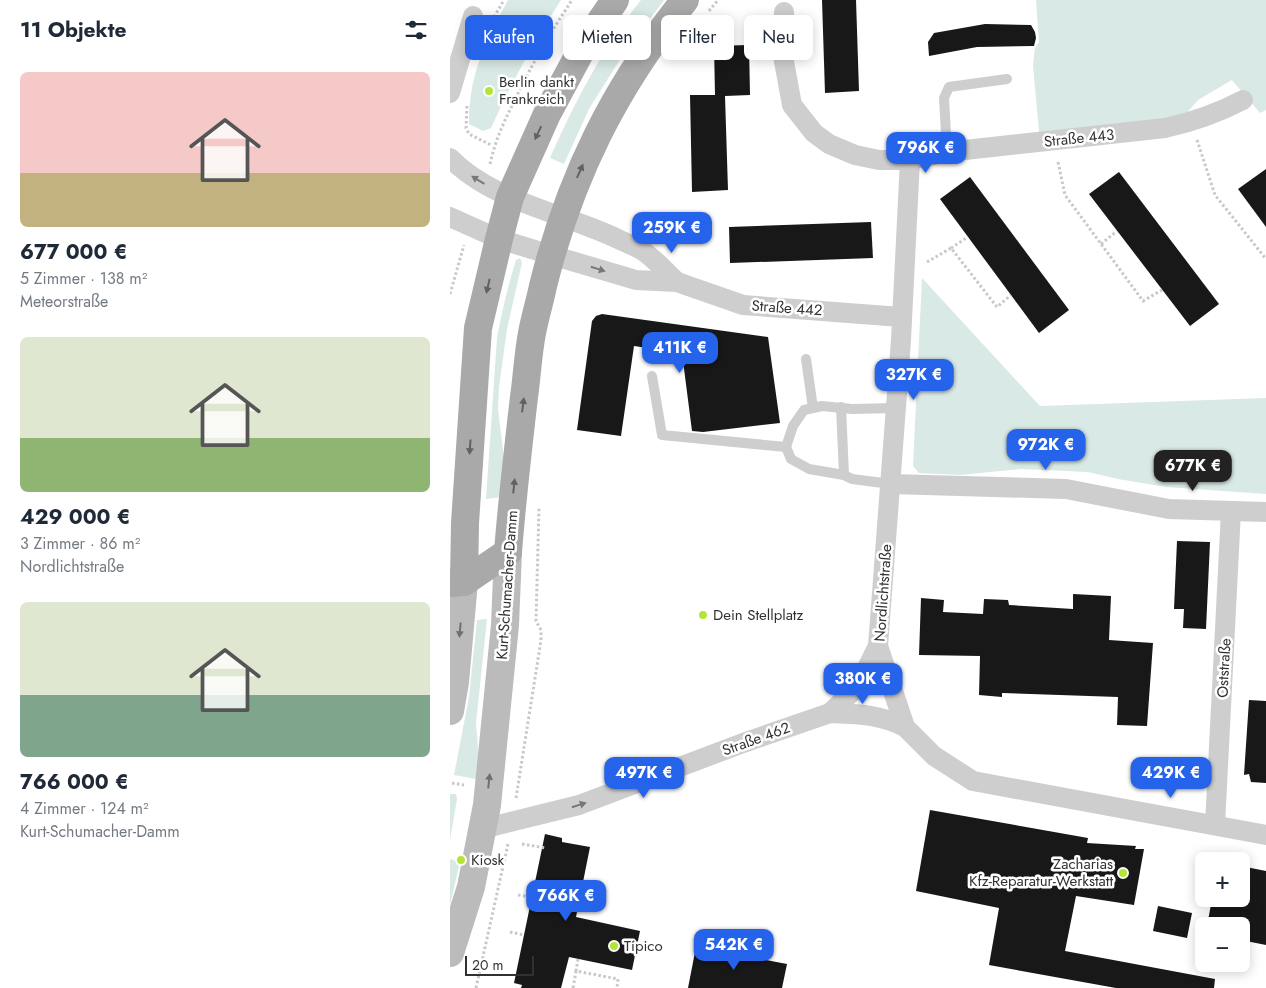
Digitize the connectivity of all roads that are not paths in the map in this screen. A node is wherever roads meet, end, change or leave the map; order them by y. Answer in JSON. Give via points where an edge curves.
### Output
{"nodes":[{"id":1,"x":615,"y":0,"type":"edge"},
{"id":2,"x":696,"y":6,"type":"edge"},
{"id":3,"x":477,"y":8,"type":"edge"},
{"id":4,"x":784,"y":12,"type":"dead end"},
{"id":5,"x":450,"y":48,"type":"edge"},
{"id":6,"x":1008,"y":79,"type":"dead end"},
{"id":7,"x":450,"y":94,"type":"edge"},
{"id":8,"x":1244,"y":100,"type":"dead end"},
{"id":9,"x":947,"y":152,"type":"junction"},
{"id":10,"x":450,"y":158,"type":"edge"},
{"id":11,"x":910,"y":160,"type":"junction"},
{"id":12,"x":510,"y":197,"type":"junction"},
{"id":13,"x":563,"y":216,"type":"junction"},
{"id":14,"x":450,"y":217,"type":"edge"},
{"id":15,"x":499,"y":239,"type":"junction"},
{"id":16,"x":551,"y":255,"type":"junction"},
{"id":17,"x":676,"y":282,"type":"junction"},
{"id":18,"x":901,"y":317,"type":"junction"},
{"id":19,"x":806,"y":359,"type":"dead end"},
{"id":20,"x":652,"y":376,"type":"dead end"},
{"id":21,"x":841,"y":407,"type":"junction"},
{"id":22,"x":813,"y":408,"type":"junction"},
{"id":23,"x":896,"y":408,"type":"junction"},
{"id":24,"x":786,"y":446,"type":"junction"},
{"id":25,"x":844,"y":475,"type":"junction"},
{"id":26,"x":891,"y":484,"type":"junction"},
{"id":27,"x":1231,"y":511,"type":"junction"},
{"id":28,"x":1266,"y":512,"type":"edge"},
{"id":29,"x":457,"y":543,"type":"edge"},
{"id":30,"x":508,"y":552,"type":"junction"},
{"id":31,"x":457,"y":582,"type":"edge"},
{"id":32,"x":878,"y":646,"type":"junction"},
{"id":33,"x":450,"y":711,"type":"edge"},
{"id":34,"x":830,"y":713,"type":"junction"},
{"id":35,"x":905,"y":727,"type":"junction"},
{"id":36,"x":1215,"y":825,"type":"junction"},
{"id":37,"x":482,"y":829,"type":"junction"},
{"id":38,"x":1266,"y":834,"type":"edge"},
{"id":39,"x":450,"y":953,"type":"edge"}],
"edges":[{"from":1,"to":12,"type":"main road","one_way":true,"via":[[562,84]]},
{"from":13,"to":2,"type":"main road","name":"Kurt-Schumacher-Damm","one_way":true,"via":[[581,168],[649,46]]},
{"from":3,"to":5,"type":"street"},
{"from":3,"to":7,"type":"street"},
{"from":4,"to":11,"type":"street","name":"Straße 443","via":[[783,56],[792,105],[800,118],[814,134],[855,155],[879,160]]},
{"from":6,"to":9,"type":"lane","via":[[949,87],[944,98]]},
{"from":8,"to":9,"type":"street","name":"Straße 443","via":[[1191,123],[1164,128]]},
{"from":9,"to":11,"type":"street","name":"Straße 443"},
{"from":12,"to":10,"type":"street","one_way":true,"via":[[477,181]]},
{"from":11,"to":18,"type":"street","name":"Nordlichtstraße"},
{"from":12,"to":13,"type":"street"},
{"from":12,"to":15,"type":"main road"},
{"from":13,"to":16,"type":"main road","name":"Kurt-Schumacher-Damm"},
{"from":13,"to":17,"type":"street","name":"Straße 442","via":[[643,252]]},
{"from":14,"to":15,"type":"street"},
{"from":15,"to":16,"type":"street","name":"Straße 442"},
{"from":15,"to":29,"type":"main road","one_way":true,"via":[[478,328]]},
{"from":16,"to":17,"type":"street","name":"Straße 442","one_way":true,"via":[[636,280]]},
{"from":30,"to":16,"type":"main road","name":"Kurt-Schumacher-Damm","one_way":true,"via":[[532,333]]},
{"from":17,"to":18,"type":"street","name":"Straße 442","via":[[743,305]]},
{"from":18,"to":23,"type":"street","name":"Nordlichtstraße"},
{"from":19,"to":22,"type":"lane"},
{"from":20,"to":24,"type":"lane","via":[[662,435]]},
{"from":21,"to":22,"type":"lane"},
{"from":21,"to":23,"type":"lane"},
{"from":21,"to":25,"type":"lane"},
{"from":22,"to":24,"type":"lane","via":[[804,410],[793,426]]},
{"from":23,"to":26,"type":"street","name":"Nordlichtstraße"},
{"from":24,"to":25,"type":"lane","via":[[791,459],[810,468]]},
{"from":25,"to":26,"type":"lane"},
{"from":26,"to":27,"type":"street","via":[[1066,489],[1169,509]]},
{"from":26,"to":32,"type":"street","name":"Nordlichtstraße"},
{"from":27,"to":28,"type":"street"},
{"from":27,"to":36,"type":"street","name":"Oststraße"},
{"from":29,"to":30,"type":"main road"},
{"from":29,"to":31,"type":"main road"},
{"from":30,"to":31,"type":"main road"},
{"from":37,"to":30,"type":"main road","name":"Kurt-Schumacher-Damm","one_way":true,"via":[[499,692]]},
{"from":31,"to":33,"type":"main road","one_way":true,"via":[[455,682]]},
{"from":32,"to":34,"type":"street","name":"Straße 462","via":[[858,686]]},
{"from":32,"to":35,"type":"street","name":"Nordlichtstraße"},
{"from":34,"to":35,"type":"street","name":"Straße 462","via":[[870,714]]},
{"from":37,"to":34,"type":"street","name":"Straße 462","one_way":true,"via":[[579,805]]},
{"from":35,"to":36,"type":"street","name":"Nordlichtstraße","via":[[934,756],[973,781]]},
{"from":36,"to":38,"type":"street","name":"Nordlichtstraße"},
{"from":37,"to":39,"type":"main road","name":"Kurt-Schumacher-Damm","via":[[471,887]]}]}
